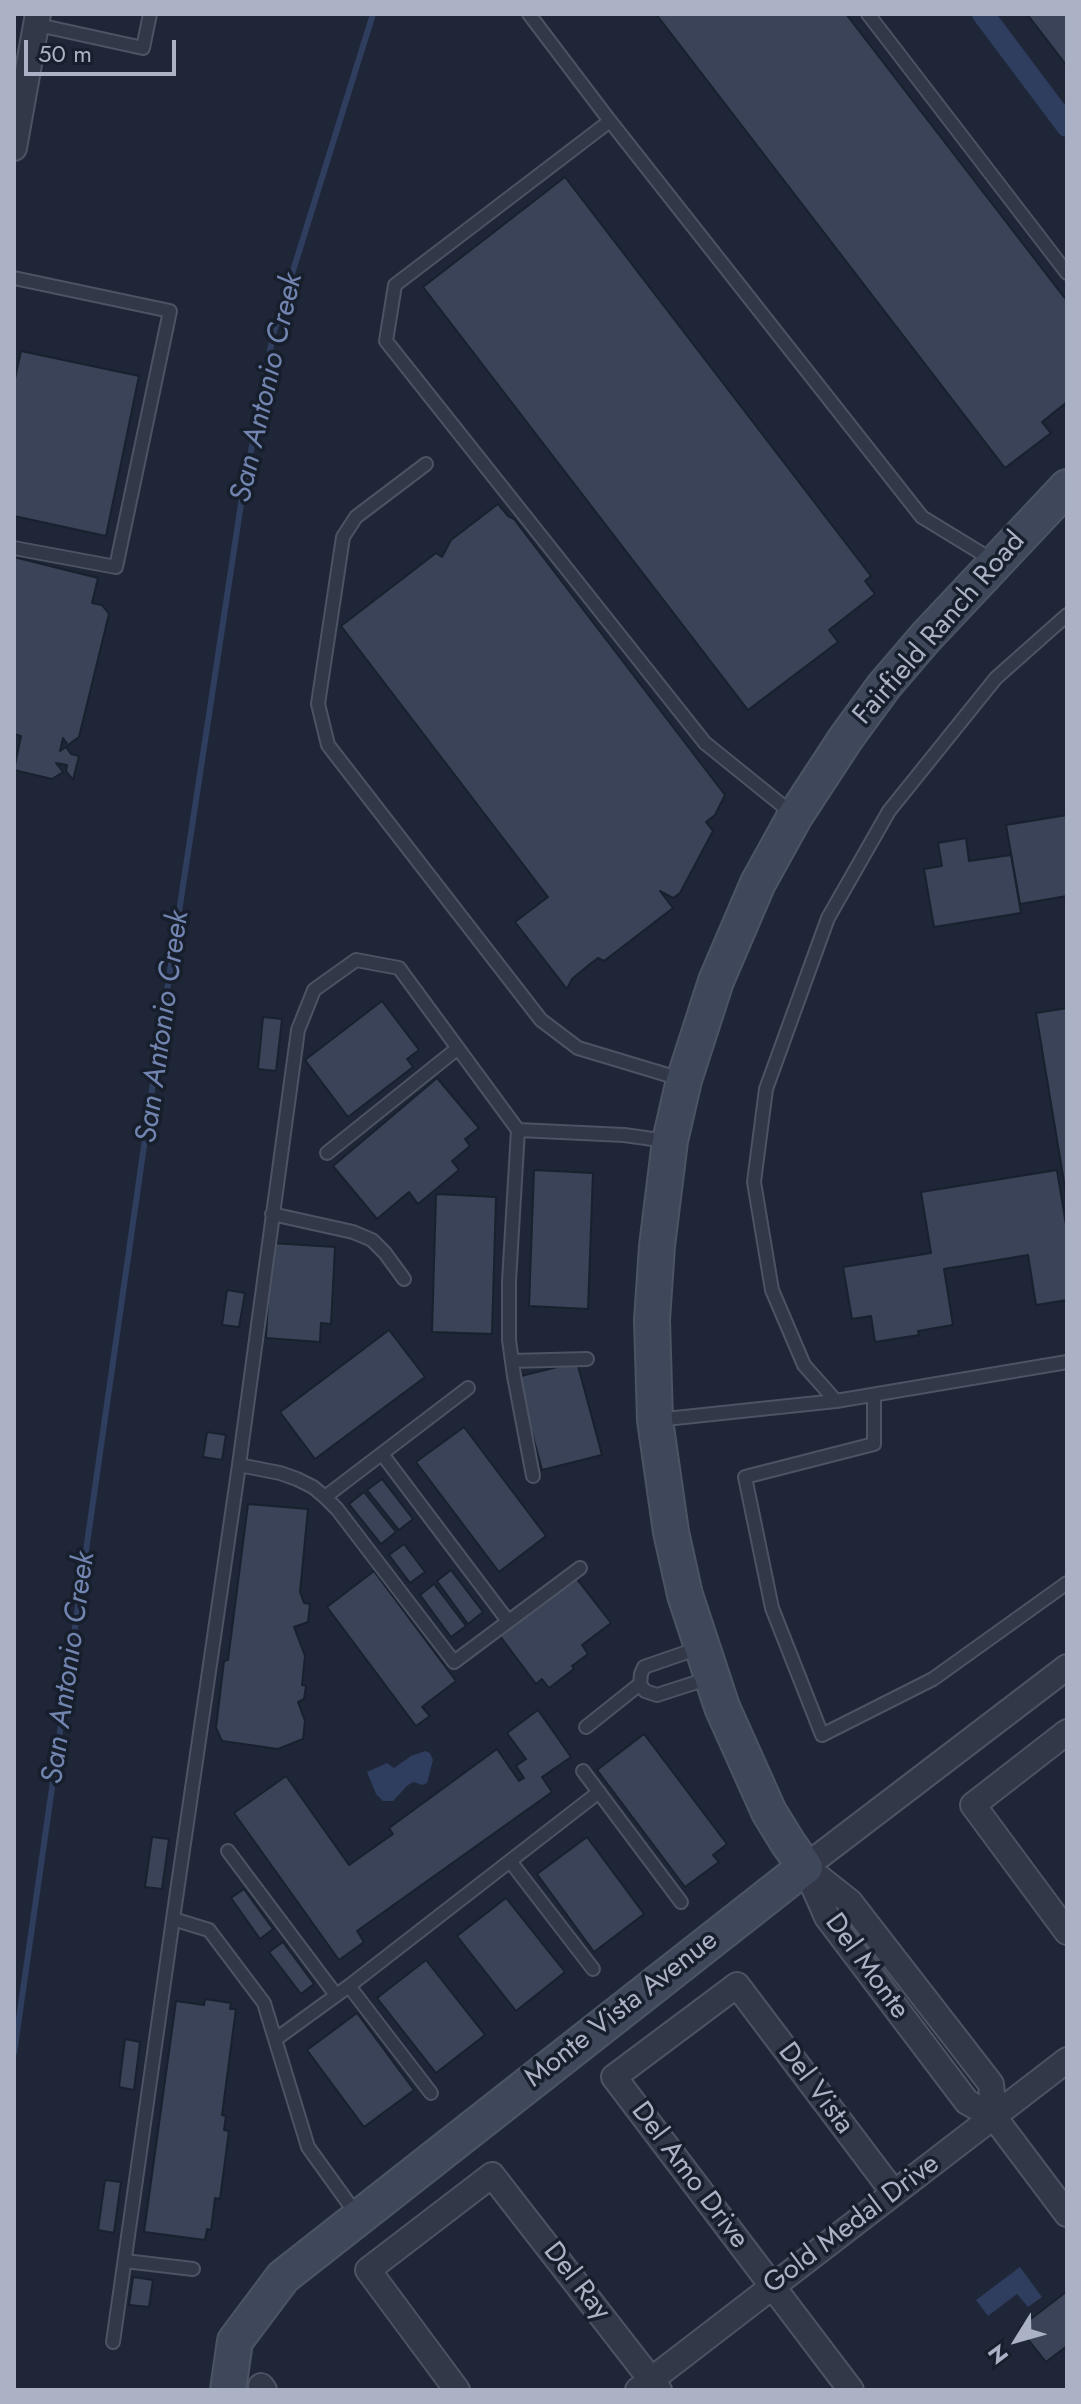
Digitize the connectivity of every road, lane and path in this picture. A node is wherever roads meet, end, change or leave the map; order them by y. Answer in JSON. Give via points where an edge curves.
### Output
{"nodes":[{"id":1,"x":150,"y":14,"type":"edge"},
{"id":2,"x":529,"y":14,"type":"edge"},
{"id":3,"x":868,"y":14,"type":"edge"},
{"id":4,"x":38,"y":19,"type":"edge"},
{"id":5,"x":610,"y":121,"type":"junction"},
{"id":6,"x":14,"y":148,"type":"edge"},
{"id":7,"x":1067,"y":273,"type":"edge"},
{"id":8,"x":14,"y":278,"type":"edge"},
{"id":9,"x":426,"y":464,"type":"dead end"},
{"id":10,"x":1067,"y":487,"type":"edge"},
{"id":11,"x":14,"y":548,"type":"edge"},
{"id":12,"x":996,"y":562,"type":"junction"},
{"id":13,"x":1067,"y":615,"type":"edge"},
{"id":14,"x":795,"y":816,"type":"junction"},
{"id":15,"x":458,"y":1048,"type":"junction"},
{"id":16,"x":684,"y":1080,"type":"junction"},
{"id":17,"x":518,"y":1130,"type":"junction"},
{"id":18,"x":670,"y":1141,"type":"junction"},
{"id":19,"x":327,"y":1153,"type":"dead end"},
{"id":20,"x":272,"y":1214,"type":"junction"},
{"id":21,"x":404,"y":1279,"type":"dead end"},
{"id":22,"x":587,"y":1359,"type":"dead end"},
{"id":23,"x":512,"y":1361,"type":"junction"},
{"id":24,"x":1067,"y":1362,"type":"edge"},
{"id":25,"x":468,"y":1388,"type":"dead end"},
{"id":26,"x":874,"y":1395,"type":"junction"},
{"id":27,"x":836,"y":1401,"type":"junction"},
{"id":28,"x":655,"y":1420,"type":"junction"},
{"id":29,"x":382,"y":1454,"type":"junction"},
{"id":30,"x":239,"y":1465,"type":"junction"},
{"id":31,"x":533,"y":1476,"type":"dead end"},
{"id":32,"x":325,"y":1497,"type":"junction"},
{"id":33,"x":580,"y":1568,"type":"dead end"},
{"id":34,"x":1067,"y":1583,"type":"edge"},
{"id":35,"x":508,"y":1621,"type":"junction"},
{"id":36,"x":707,"y":1662,"type":"junction"},
{"id":37,"x":1067,"y":1667,"type":"edge"},
{"id":38,"x":640,"y":1684,"type":"junction"},
{"id":39,"x":586,"y":1727,"type":"dead end"},
{"id":40,"x":1067,"y":1732,"type":"edge"},
{"id":41,"x":583,"y":1771,"type":"dead end"},
{"id":42,"x":599,"y":1792,"type":"junction"},
{"id":43,"x":228,"y":1851,"type":"dead end"},
{"id":44,"x":510,"y":1861,"type":"junction"},
{"id":45,"x":805,"y":1867,"type":"junction"},
{"id":46,"x":681,"y":1902,"type":"dead end"},
{"id":47,"x":173,"y":1919,"type":"junction"},
{"id":48,"x":1067,"y":1932,"type":"edge"},
{"id":49,"x":593,"y":1969,"type":"dead end"},
{"id":50,"x":737,"y":1985,"type":"joint"},
{"id":51,"x":349,"y":1986,"type":"junction"},
{"id":52,"x":336,"y":1995,"type":"junction"},
{"id":53,"x":276,"y":2039,"type":"junction"},
{"id":54,"x":1067,"y":2060,"type":"edge"},
{"id":55,"x":431,"y":2093,"type":"dead end"},
{"id":56,"x":994,"y":2117,"type":"junction"},
{"id":57,"x":894,"y":2193,"type":"junction"},
{"id":58,"x":1067,"y":2214,"type":"edge"},
{"id":59,"x":359,"y":2217,"type":"junction"},
{"id":60,"x":125,"y":2261,"type":"junction"},
{"id":61,"x":193,"y":2269,"type":"dead end"},
{"id":62,"x":771,"y":2286,"type":"junction"},
{"id":63,"x":113,"y":2342,"type":"dead end"},
{"id":64,"x":649,"y":2387,"type":"edge"},
{"id":65,"x":251,"y":2389,"type":"edge"},
{"id":66,"x":457,"y":2390,"type":"edge"},
{"id":67,"x":851,"y":2390,"type":"edge"}],
"edges":[{"from":1,"to":4,"type":"lane","via":[[143,48]]},
{"from":2,"to":5,"type":"lane"},
{"from":3,"to":7,"type":"lane"},
{"from":4,"to":6,"type":"street"},
{"from":5,"to":12,"type":"lane","via":[[922,517]]},
{"from":5,"to":14,"type":"lane","via":[[395,285],[386,341],[705,743]]},
{"from":8,"to":11,"type":"lane","via":[[170,311],[116,567]]},
{"from":9,"to":16,"type":"lane","via":[[356,517],[343,537],[318,704],[328,745],[541,1020],[578,1048]]},
{"from":10,"to":12,"type":"street","name":"Fairfield Ranch Road"},
{"from":12,"to":14,"type":"street","name":"Fairfield Ranch Road","via":[[884,686]]},
{"from":13,"to":27,"type":"lane","via":[[996,678],[889,811],[828,918],[766,1089],[754,1182],[772,1290],[804,1365]]},
{"from":14,"to":16,"type":"street","name":"Fairfield Ranch Road","via":[[737,928]]},
{"from":15,"to":17,"type":"lane"},
{"from":15,"to":19,"type":"lane"},
{"from":15,"to":20,"type":"lane","via":[[399,968],[356,960],[314,990],[298,1030]]},
{"from":16,"to":18,"type":"street","name":"Fairfield Ranch Road"},
{"from":17,"to":18,"type":"lane"},
{"from":17,"to":23,"type":"lane","via":[[509,1281]]},
{"from":18,"to":28,"type":"street","name":"Fairfield Ranch Road","via":[[653,1305]]},
{"from":20,"to":21,"type":"lane","via":[[372,1240]]},
{"from":20,"to":30,"type":"lane"},
{"from":22,"to":23,"type":"lane"},
{"from":23,"to":31,"type":"lane"},
{"from":24,"to":26,"type":"lane"},
{"from":25,"to":29,"type":"lane"},
{"from":26,"to":27,"type":"lane"},
{"from":26,"to":34,"type":"lane","via":[[874,1444],[745,1477],[772,1608],[822,1735],[933,1679]]},
{"from":27,"to":28,"type":"lane"},
{"from":28,"to":36,"type":"street","name":"Fairfield Ranch Road","via":[[671,1532]]},
{"from":29,"to":32,"type":"lane"},
{"from":29,"to":35,"type":"lane"},
{"from":30,"to":32,"type":"lane","via":[[297,1479]]},
{"from":30,"to":47,"type":"lane"},
{"from":32,"to":35,"type":"lane","via":[[454,1662]]},
{"from":33,"to":35,"type":"lane"},
{"from":36,"to":38,"type":"lane","via":[[644,1667]]},
{"from":36,"to":38,"type":"lane","via":[[657,1695]]},
{"from":36,"to":45,"type":"street","name":"Fairfield Ranch Road","via":[[769,1812]]},
{"from":37,"to":45,"type":"street","name":"Monte Vista Avenue"},
{"from":38,"to":39,"type":"lane"},
{"from":40,"to":48,"type":"street","via":[[973,1805]]},
{"from":41,"to":42,"type":"lane"},
{"from":42,"to":44,"type":"lane"},
{"from":42,"to":46,"type":"lane"},
{"from":43,"to":52,"type":"lane"},
{"from":44,"to":49,"type":"lane"},
{"from":44,"to":51,"type":"lane"},
{"from":45,"to":56,"type":"street","name":"Del Monte","via":[[827,1917],[967,2102]]},
{"from":45,"to":59,"type":"street","name":"Monte Vista Avenue"},
{"from":47,"to":53,"type":"lane","via":[[209,1930],[264,2003]]},
{"from":47,"to":60,"type":"lane"},
{"from":50,"to":57,"type":"street","name":"Del Vista"},
{"from":50,"to":62,"type":"street","name":"Del Amo Drive","via":[[614,2077]]},
{"from":51,"to":52,"type":"lane"},
{"from":51,"to":55,"type":"lane"},
{"from":52,"to":53,"type":"lane"},
{"from":53,"to":59,"type":"lane","via":[[308,2147]]},
{"from":54,"to":56,"type":"street","name":"Gold Medal Drive"},
{"from":56,"to":57,"type":"street","name":"Gold Medal Drive"},
{"from":56,"to":58,"type":"street","name":"Del Monte"},
{"from":57,"to":62,"type":"street","name":"Gold Medal Drive"},
{"from":59,"to":65,"type":"street","name":"Monte Vista Avenue","via":[[283,2277],[235,2341]]},
{"from":60,"to":61,"type":"lane"},
{"from":60,"to":63,"type":"lane"},
{"from":62,"to":64,"type":"street","name":"Gold Medal Drive"},
{"from":62,"to":67,"type":"street","name":"Del Amo Drive"},
{"from":64,"to":66,"type":"street","name":"Del Ray","via":[[492,2175],[368,2270]]}]}
